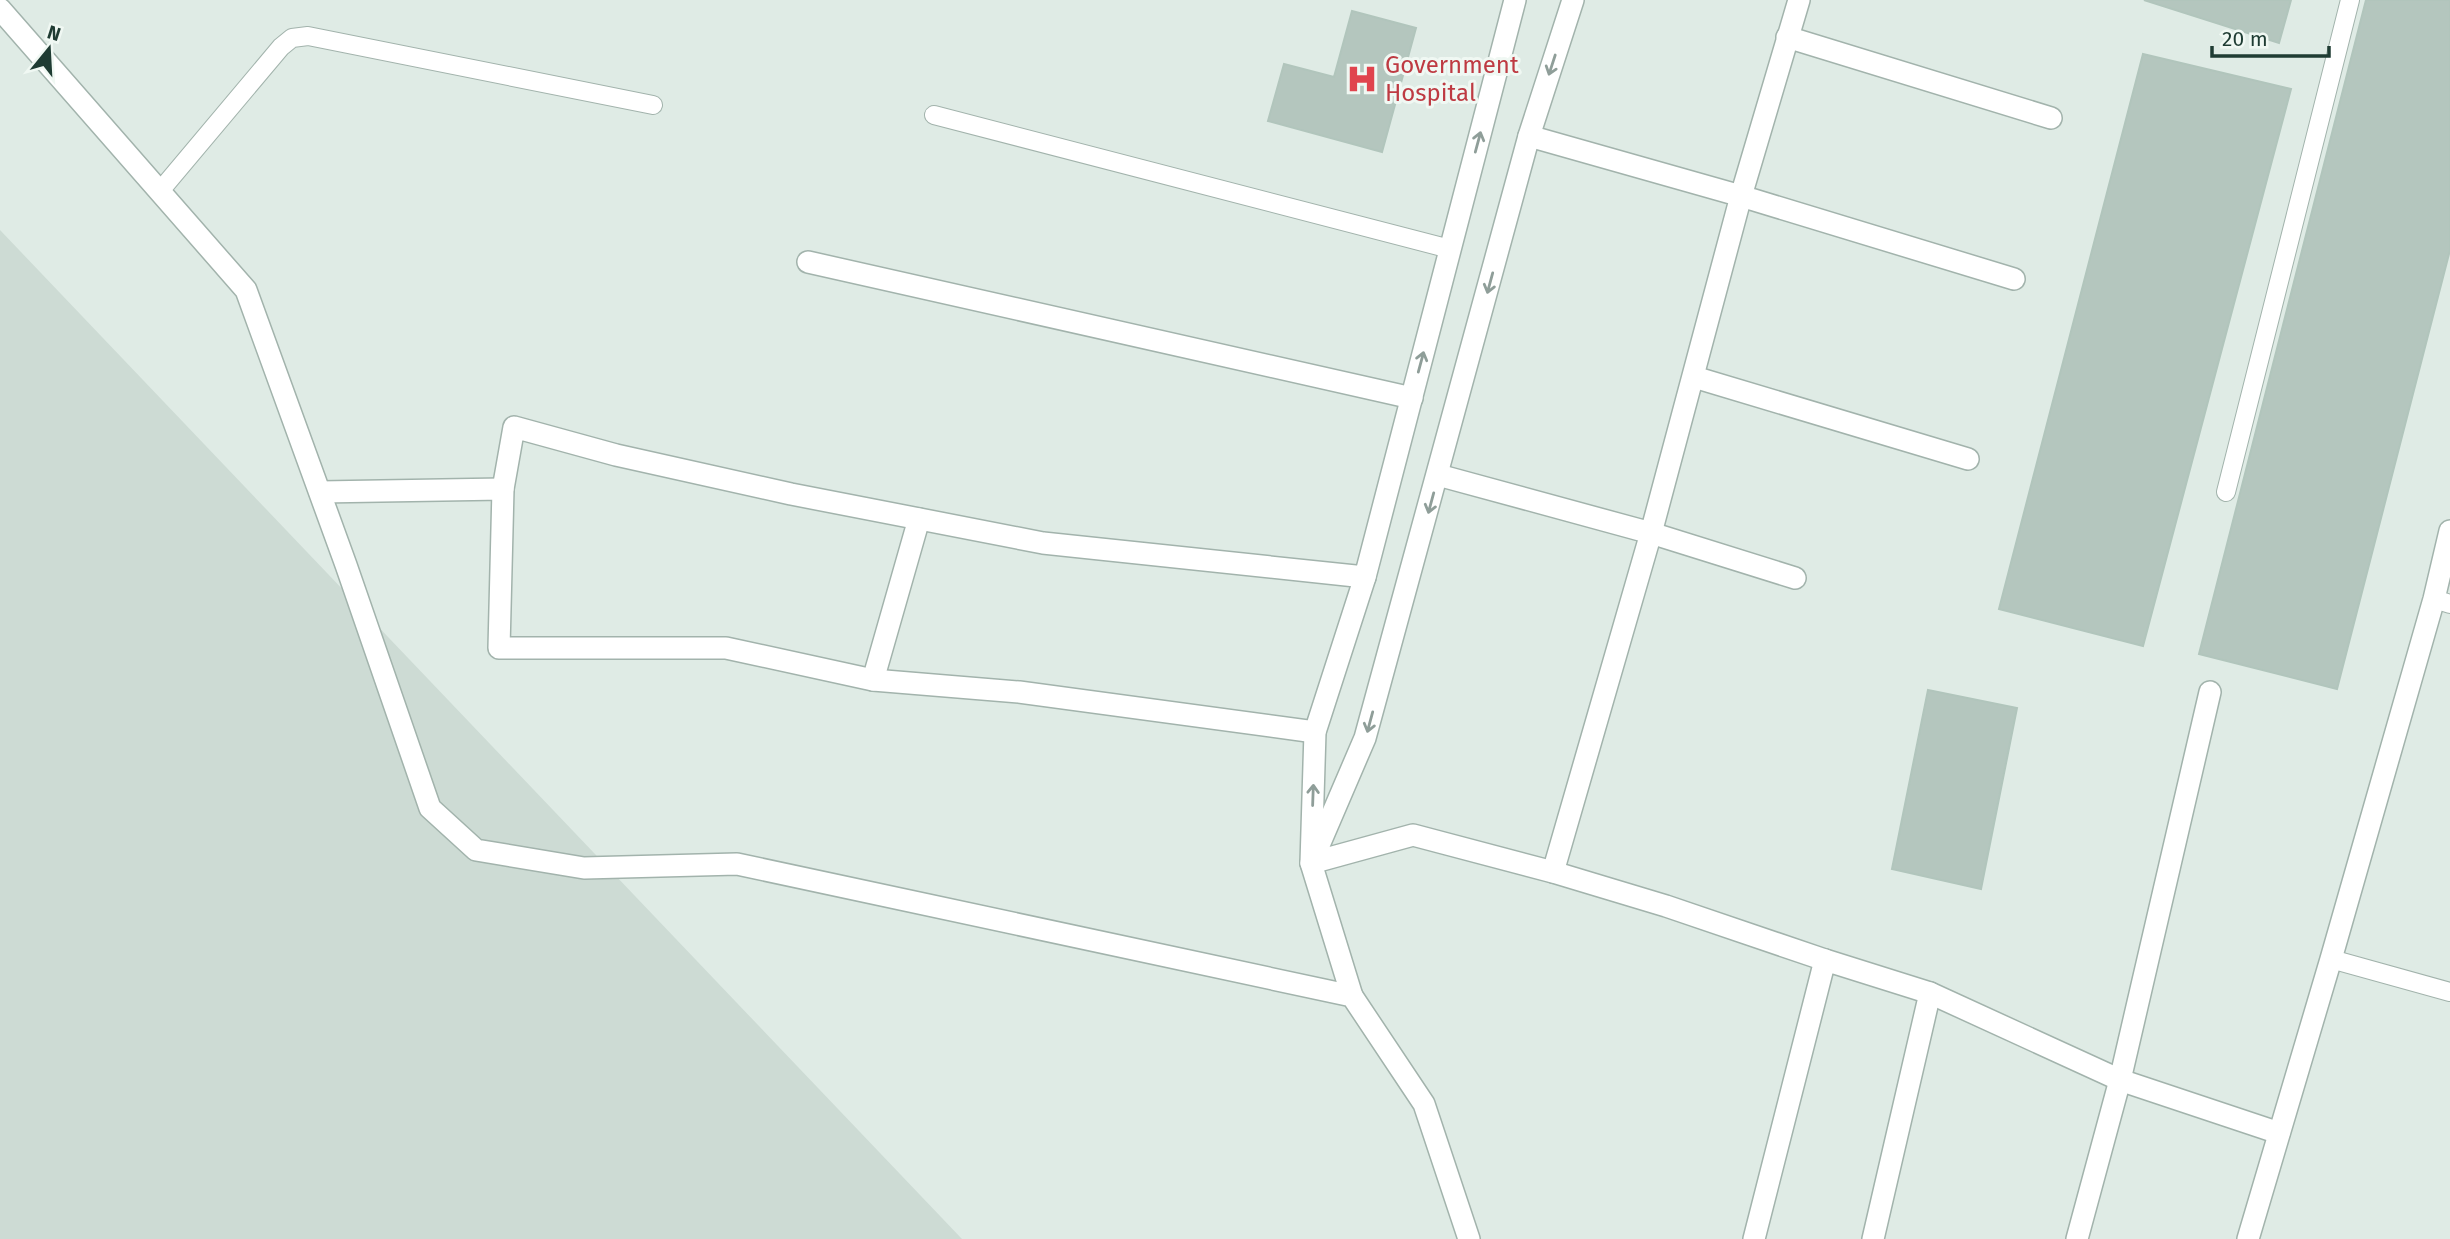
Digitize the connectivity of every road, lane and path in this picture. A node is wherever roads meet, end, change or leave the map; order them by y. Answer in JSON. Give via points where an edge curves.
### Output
{"nodes":[{"id":1,"x":1515,"y":0,"type":"edge"},
{"id":2,"x":1573,"y":0,"type":"edge"},
{"id":3,"x":1799,"y":0,"type":"edge"},
{"id":4,"x":2350,"y":0,"type":"edge"},
{"id":5,"x":0,"y":9,"type":"edge"},
{"id":6,"x":1787,"y":37,"type":"junction"},
{"id":7,"x":653,"y":106,"type":"dead end"},
{"id":8,"x":933,"y":115,"type":"dead end"},
{"id":9,"x":2051,"y":118,"type":"dead end"},
{"id":10,"x":1529,"y":136,"type":"junction"},
{"id":11,"x":160,"y":191,"type":"junction"},
{"id":12,"x":1741,"y":196,"type":"junction"},
{"id":13,"x":1450,"y":249,"type":"junction"},
{"id":14,"x":808,"y":262,"type":"dead end"},
{"id":15,"x":2014,"y":279,"type":"dead end"},
{"id":16,"x":1695,"y":377,"type":"junction"},
{"id":17,"x":1412,"y":398,"type":"junction"},
{"id":18,"x":1968,"y":459,"type":"dead end"},
{"id":19,"x":1438,"y":475,"type":"junction"},
{"id":20,"x":503,"y":489,"type":"junction"},
{"id":21,"x":320,"y":492,"type":"junction"},
{"id":22,"x":2226,"y":492,"type":"dead end"},
{"id":23,"x":919,"y":519,"type":"junction"},
{"id":24,"x":2450,"y":531,"type":"edge"},
{"id":25,"x":1651,"y":533,"type":"junction"},
{"id":26,"x":1365,"y":577,"type":"junction"},
{"id":27,"x":1795,"y":578,"type":"dead end"},
{"id":28,"x":2442,"y":601,"type":"edge"},
{"id":29,"x":873,"y":680,"type":"junction"},
{"id":30,"x":2210,"y":692,"type":"dead end"},
{"id":31,"x":1315,"y":732,"type":"junction"},
{"id":32,"x":1311,"y":863,"type":"junction"},
{"id":33,"x":1553,"y":872,"type":"junction"},
{"id":34,"x":2332,"y":959,"type":"junction"},
{"id":35,"x":1825,"y":960,"type":"junction"},
{"id":36,"x":2450,"y":992,"type":"edge"},
{"id":37,"x":1930,"y":993,"type":"junction"},
{"id":38,"x":1352,"y":996,"type":"junction"},
{"id":39,"x":2120,"y":1080,"type":"junction"},
{"id":40,"x":2279,"y":1133,"type":"junction"},
{"id":41,"x":1469,"y":1239,"type":"edge"},
{"id":42,"x":1754,"y":1239,"type":"edge"},
{"id":43,"x":1873,"y":1239,"type":"edge"},
{"id":44,"x":2077,"y":1239,"type":"edge"},
{"id":45,"x":2248,"y":1239,"type":"edge"}],
"edges":[{"from":13,"to":1,"type":"street","one_way":true},
{"from":2,"to":10,"type":"street","one_way":true},
{"from":3,"to":6,"type":"street"},
{"from":4,"to":22,"type":"lane"},
{"from":5,"to":11,"type":"street"},
{"from":6,"to":9,"type":"street"},
{"from":6,"to":12,"type":"street"},
{"from":7,"to":11,"type":"lane","via":[[308,36],[292,38]]},
{"from":8,"to":13,"type":"lane"},
{"from":10,"to":12,"type":"street"},
{"from":10,"to":19,"type":"street","one_way":true},
{"from":11,"to":21,"type":"street","via":[[246,290]]},
{"from":12,"to":15,"type":"street"},
{"from":12,"to":16,"type":"street"},
{"from":17,"to":13,"type":"street","one_way":true},
{"from":14,"to":17,"type":"street"},
{"from":16,"to":18,"type":"street"},
{"from":16,"to":25,"type":"street"},
{"from":17,"to":26,"type":"street"},
{"from":19,"to":25,"type":"street"},
{"from":19,"to":32,"type":"street","one_way":true,"via":[[1365,738]]},
{"from":20,"to":21,"type":"street"},
{"from":20,"to":23,"type":"street","via":[[514,427],[617,455]]},
{"from":20,"to":29,"type":"street","via":[[499,648],[726,648]]},
{"from":21,"to":38,"type":"street","via":[[430,808],[476,850],[584,869],[737,864]]},
{"from":23,"to":26,"type":"street","via":[[1043,543]]},
{"from":23,"to":29,"type":"street"},
{"from":24,"to":28,"type":"street"},
{"from":25,"to":27,"type":"street"},
{"from":25,"to":33,"type":"street"},
{"from":26,"to":31,"type":"street"},
{"from":28,"to":34,"type":"street"},
{"from":29,"to":31,"type":"street","via":[[1019,692]]},
{"from":30,"to":39,"type":"street"},
{"from":32,"to":31,"type":"street","one_way":true},
{"from":32,"to":33,"type":"street","via":[[1413,835]]},
{"from":32,"to":38,"type":"street"},
{"from":33,"to":35,"type":"street"},
{"from":34,"to":36,"type":"lane"},
{"from":34,"to":40,"type":"street"},
{"from":35,"to":37,"type":"street"},
{"from":35,"to":42,"type":"street"},
{"from":37,"to":39,"type":"street"},
{"from":37,"to":43,"type":"street"},
{"from":38,"to":41,"type":"street","via":[[1424,1104]]},
{"from":39,"to":40,"type":"street"},
{"from":39,"to":44,"type":"street"},
{"from":40,"to":45,"type":"street"}]}
